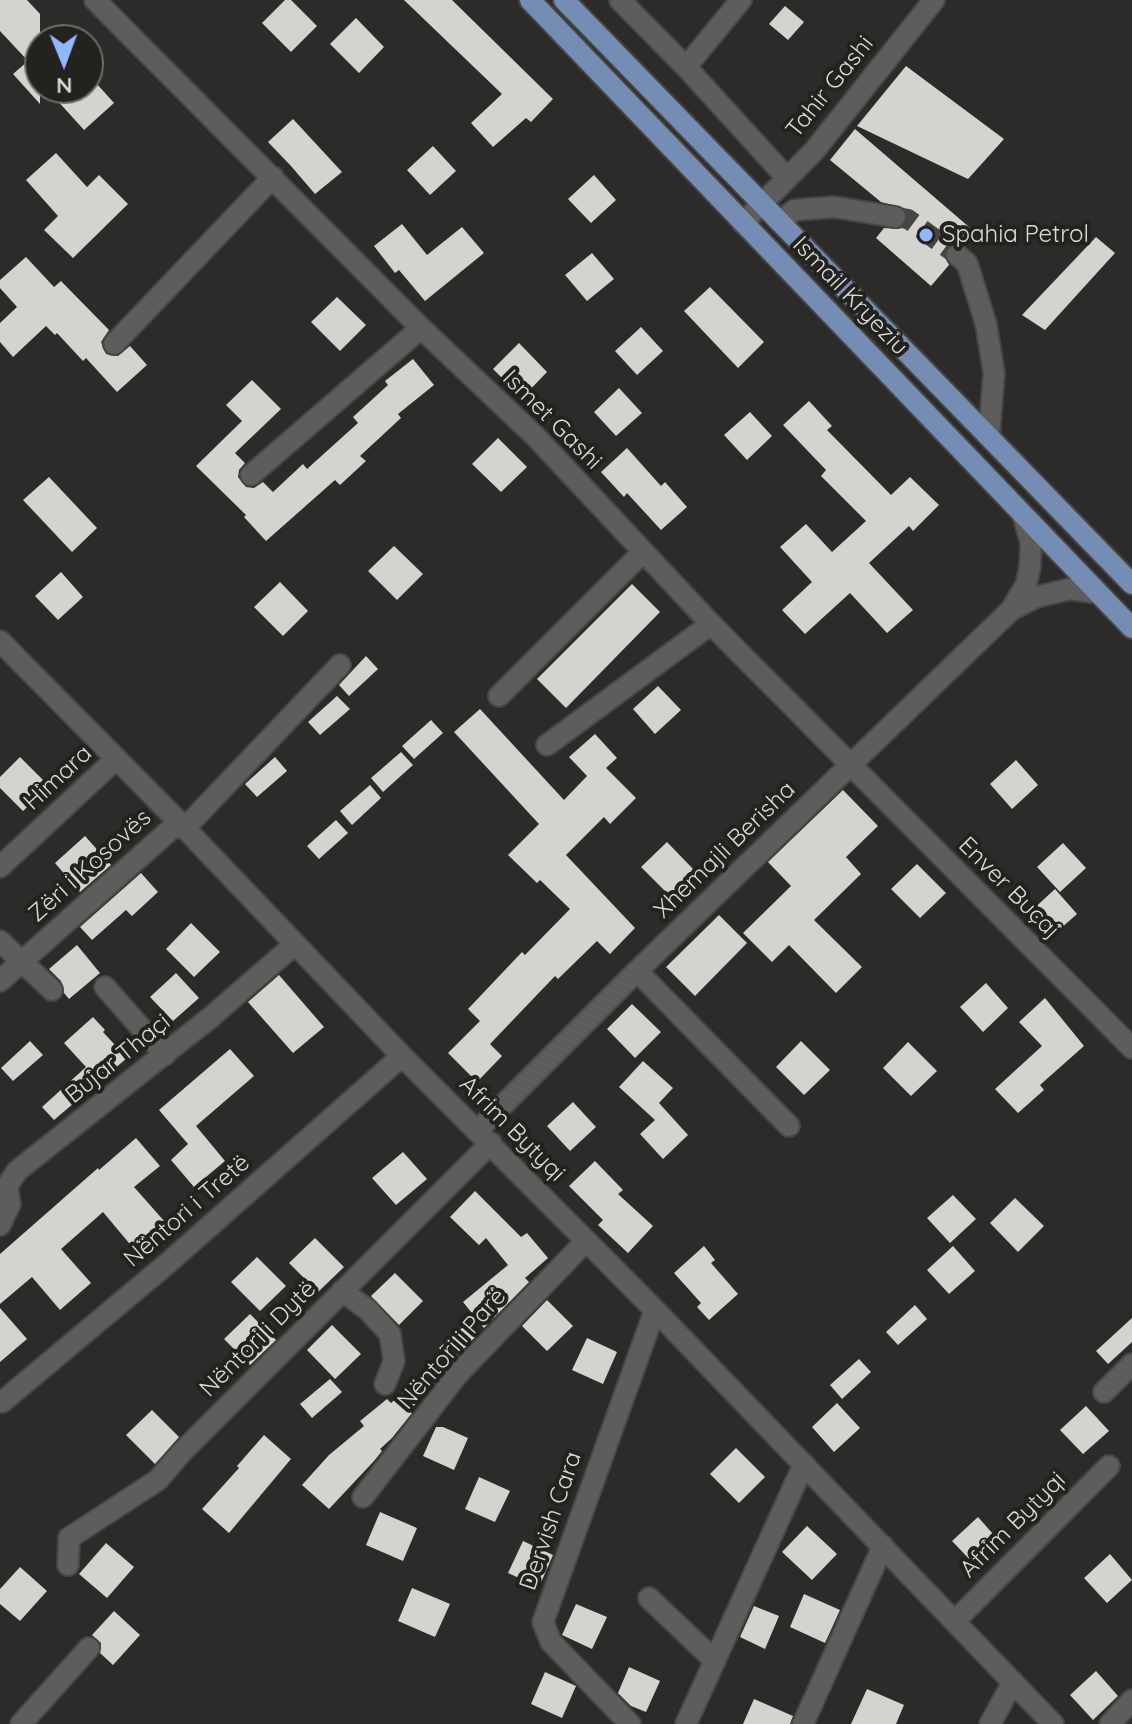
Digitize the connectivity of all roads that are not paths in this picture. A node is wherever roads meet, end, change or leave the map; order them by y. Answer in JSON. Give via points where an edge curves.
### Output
{"nodes":[{"id":1,"x":95,"y":0,"type":"edge"},
{"id":2,"x":530,"y":0,"type":"edge"},
{"id":3,"x":564,"y":0,"type":"edge"},
{"id":4,"x":620,"y":0,"type":"edge"},
{"id":5,"x":741,"y":0,"type":"edge"},
{"id":6,"x":934,"y":0,"type":"edge"},
{"id":7,"x":686,"y":67,"type":"junction"},
{"id":8,"x":273,"y":177,"type":"junction"},
{"id":9,"x":787,"y":178,"type":"junction"},
{"id":10,"x":763,"y":204,"type":"junction"},
{"id":11,"x":895,"y":217,"type":"tunnel mouth"},
{"id":12,"x":780,"y":221,"type":"junction"},
{"id":13,"x":743,"y":223,"type":"junction"},
{"id":14,"x":957,"y":255,"type":"tunnel mouth"},
{"id":15,"x":421,"y":328,"type":"junction"},
{"id":16,"x":114,"y":344,"type":"dead end"},
{"id":17,"x":989,"y":436,"type":"junction"},
{"id":18,"x":251,"y":475,"type":"dead end"},
{"id":19,"x":1023,"y":515,"type":"junction"},
{"id":20,"x":643,"y":552,"type":"junction"},
{"id":21,"x":1132,"y":584,"type":"edge"},
{"id":22,"x":1098,"y":593,"type":"junction"},
{"id":23,"x":1011,"y":610,"type":"junction"},
{"id":24,"x":711,"y":624,"type":"junction"},
{"id":25,"x":1132,"y":628,"type":"edge"},
{"id":26,"x":0,"y":641,"type":"edge"},
{"id":27,"x":340,"y":665,"type":"dead end"},
{"id":28,"x":499,"y":696,"type":"dead end"},
{"id":29,"x":547,"y":745,"type":"dead end"},
{"id":30,"x":116,"y":759,"type":"junction"},
{"id":31,"x":850,"y":764,"type":"junction"},
{"id":32,"x":181,"y":825,"type":"junction"},
{"id":33,"x":0,"y":867,"type":"edge"},
{"id":34,"x":0,"y":941,"type":"edge"},
{"id":35,"x":294,"y":945,"type":"junction"},
{"id":36,"x":21,"y":963,"type":"junction"},
{"id":37,"x":637,"y":971,"type":"junction"},
{"id":38,"x":0,"y":981,"type":"edge"},
{"id":39,"x":105,"y":987,"type":"dead end"},
{"id":40,"x":52,"y":990,"type":"dead end"},
{"id":41,"x":1132,"y":1048,"type":"edge"},
{"id":42,"x":165,"y":1055,"type":"junction"},
{"id":43,"x":402,"y":1056,"type":"junction"},
{"id":44,"x":789,"y":1126,"type":"dead end"},
{"id":45,"x":485,"y":1136,"type":"junction"},
{"id":46,"x":0,"y":1225,"type":"edge"},
{"id":47,"x":586,"y":1241,"type":"junction"},
{"id":48,"x":342,"y":1291,"type":"junction"},
{"id":49,"x":655,"y":1310,"type":"junction"},
{"id":50,"x":1132,"y":1364,"type":"edge"},
{"id":51,"x":385,"y":1384,"type":"dead end"},
{"id":52,"x":1104,"y":1392,"type":"dead end"},
{"id":53,"x":2,"y":1402,"type":"dead end"},
{"id":54,"x":804,"y":1464,"type":"junction"},
{"id":55,"x":1109,"y":1466,"type":"dead end"},
{"id":56,"x":363,"y":1497,"type":"dead end"},
{"id":57,"x":883,"y":1546,"type":"junction"},
{"id":58,"x":68,"y":1565,"type":"dead end"},
{"id":59,"x":649,"y":1598,"type":"dead end"},
{"id":60,"x":955,"y":1621,"type":"junction"},
{"id":61,"x":89,"y":1648,"type":"dead end"},
{"id":62,"x":715,"y":1661,"type":"junction"},
{"id":63,"x":1013,"y":1682,"type":"junction"},
{"id":64,"x":1132,"y":1700,"type":"edge"},
{"id":65,"x":21,"y":1724,"type":"edge"},
{"id":66,"x":630,"y":1724,"type":"edge"},
{"id":67,"x":686,"y":1724,"type":"edge"},
{"id":68,"x":803,"y":1724,"type":"edge"},
{"id":69,"x":990,"y":1724,"type":"edge"},
{"id":70,"x":1053,"y":1724,"type":"edge"},
{"id":71,"x":1110,"y":1724,"type":"edge"}],
"edges":[{"from":1,"to":8,"type":"street","name":"Ismet Gashi"},
{"from":2,"to":13,"type":"main road","name":"Ismail Kryeziu"},
{"from":3,"to":10,"type":"main road","name":"Ismail Kryeziu"},
{"from":4,"to":7,"type":"street"},
{"from":5,"to":7,"type":"street"},
{"from":6,"to":9,"type":"street","name":"Tahir Gashi"},
{"from":7,"to":9,"type":"street"},
{"from":8,"to":15,"type":"street","name":"Ismet Gashi"},
{"from":8,"to":16,"type":"street"},
{"from":9,"to":10,"type":"street","name":"Tahir Gashi"},
{"from":10,"to":12,"type":"main road","name":"Ismail Kryeziu"},
{"from":10,"to":13,"type":"street","name":"Tahir Gashi"},
{"from":11,"to":12,"type":"street","via":[[834,207],[795,210]]},
{"from":12,"to":17,"type":"main road","name":"Ismail Kryeziu"},
{"from":13,"to":19,"type":"main road","name":"Ismail Kryeziu"},
{"from":14,"to":17,"type":"street","via":[[967,263],[986,324],[994,373]]},
{"from":15,"to":18,"type":"street"},
{"from":15,"to":20,"type":"street","name":"Ismet Gashi","via":[[536,437]]},
{"from":17,"to":21,"type":"main road","name":"Ismail Kryeziu"},
{"from":19,"to":22,"type":"main road","name":"Ismail Kryeziu"},
{"from":19,"to":23,"type":"street","name":"Xhemajli Berisha","via":[[1031,543],[1030,566]]},
{"from":20,"to":24,"type":"street","name":"Ismet Gashi"},
{"from":20,"to":28,"type":"street"},
{"from":22,"to":23,"type":"street","name":"Xhemajli Berisha","via":[[1070,589]]},
{"from":22,"to":25,"type":"main road","name":"Ismail Kryeziu"},
{"from":23,"to":31,"type":"street","name":"Xhemajli Berisha"},
{"from":24,"to":29,"type":"street"},
{"from":24,"to":31,"type":"street","name":"Ismet Gashi"},
{"from":26,"to":30,"type":"street","name":"Afrim Bytyqi"},
{"from":27,"to":32,"type":"street"},
{"from":30,"to":32,"type":"street","name":"Afrim Bytyqi"},
{"from":30,"to":33,"type":"street","name":"Himara"},
{"from":31,"to":37,"type":"street","name":"Xhemajli Berisha"},
{"from":31,"to":41,"type":"street","name":"Enver Buçaj"},
{"from":32,"to":35,"type":"street","name":"Afrim Bytyqi"},
{"from":32,"to":36,"type":"street","name":"Zëri i Kosovës"},
{"from":34,"to":36,"type":"street"},
{"from":35,"to":42,"type":"street","name":"Bujar Thaçi"},
{"from":35,"to":43,"type":"street","name":"Afrim Bytyqi"},
{"from":36,"to":38,"type":"street","name":"Zëri i Kosovës"},
{"from":36,"to":40,"type":"street"},
{"from":37,"to":44,"type":"street"},
{"from":37,"to":45,"type":"street","name":"Xhemajli Berisha"},
{"from":39,"to":42,"type":"street"},
{"from":42,"to":46,"type":"street","name":"Bujar Thaçi","via":[[17,1171],[7,1186],[10,1204]]},
{"from":43,"to":45,"type":"street","name":"Afrim Bytyqi"},
{"from":43,"to":53,"type":"street","name":"Nëntori i Tretë"},
{"from":45,"to":47,"type":"street","name":"Afrim Bytyqi"},
{"from":45,"to":48,"type":"street","name":"Nëntori i Dytë"},
{"from":47,"to":49,"type":"street","name":"Afrim Bytyqi"},
{"from":47,"to":56,"type":"street","name":"Nëntori i Parë","via":[[458,1374]]},
{"from":48,"to":51,"type":"street","via":[[390,1334],[394,1361]]},
{"from":48,"to":58,"type":"street","name":"Nëntori i Dytë","via":[[158,1480],[69,1538]]},
{"from":49,"to":54,"type":"street","name":"Afrim Bytyqi"},
{"from":49,"to":66,"type":"street","name":"Dervish Cara","via":[[543,1622],[551,1642]]},
{"from":50,"to":52,"type":"street"},
{"from":54,"to":57,"type":"street","name":"Afrim Bytyqi"},
{"from":54,"to":62,"type":"street"},
{"from":55,"to":60,"type":"street","name":"Afrim Bytyqi"},
{"from":57,"to":60,"type":"street","name":"Afrim Bytyqi"},
{"from":57,"to":68,"type":"street"},
{"from":59,"to":62,"type":"street"},
{"from":60,"to":63,"type":"street","name":"Afrim Bytyqi"},
{"from":61,"to":65,"type":"street"},
{"from":62,"to":67,"type":"street"},
{"from":63,"to":69,"type":"street"},
{"from":63,"to":70,"type":"street","name":"Afrim Bytyqi"},
{"from":64,"to":71,"type":"street"}]}
